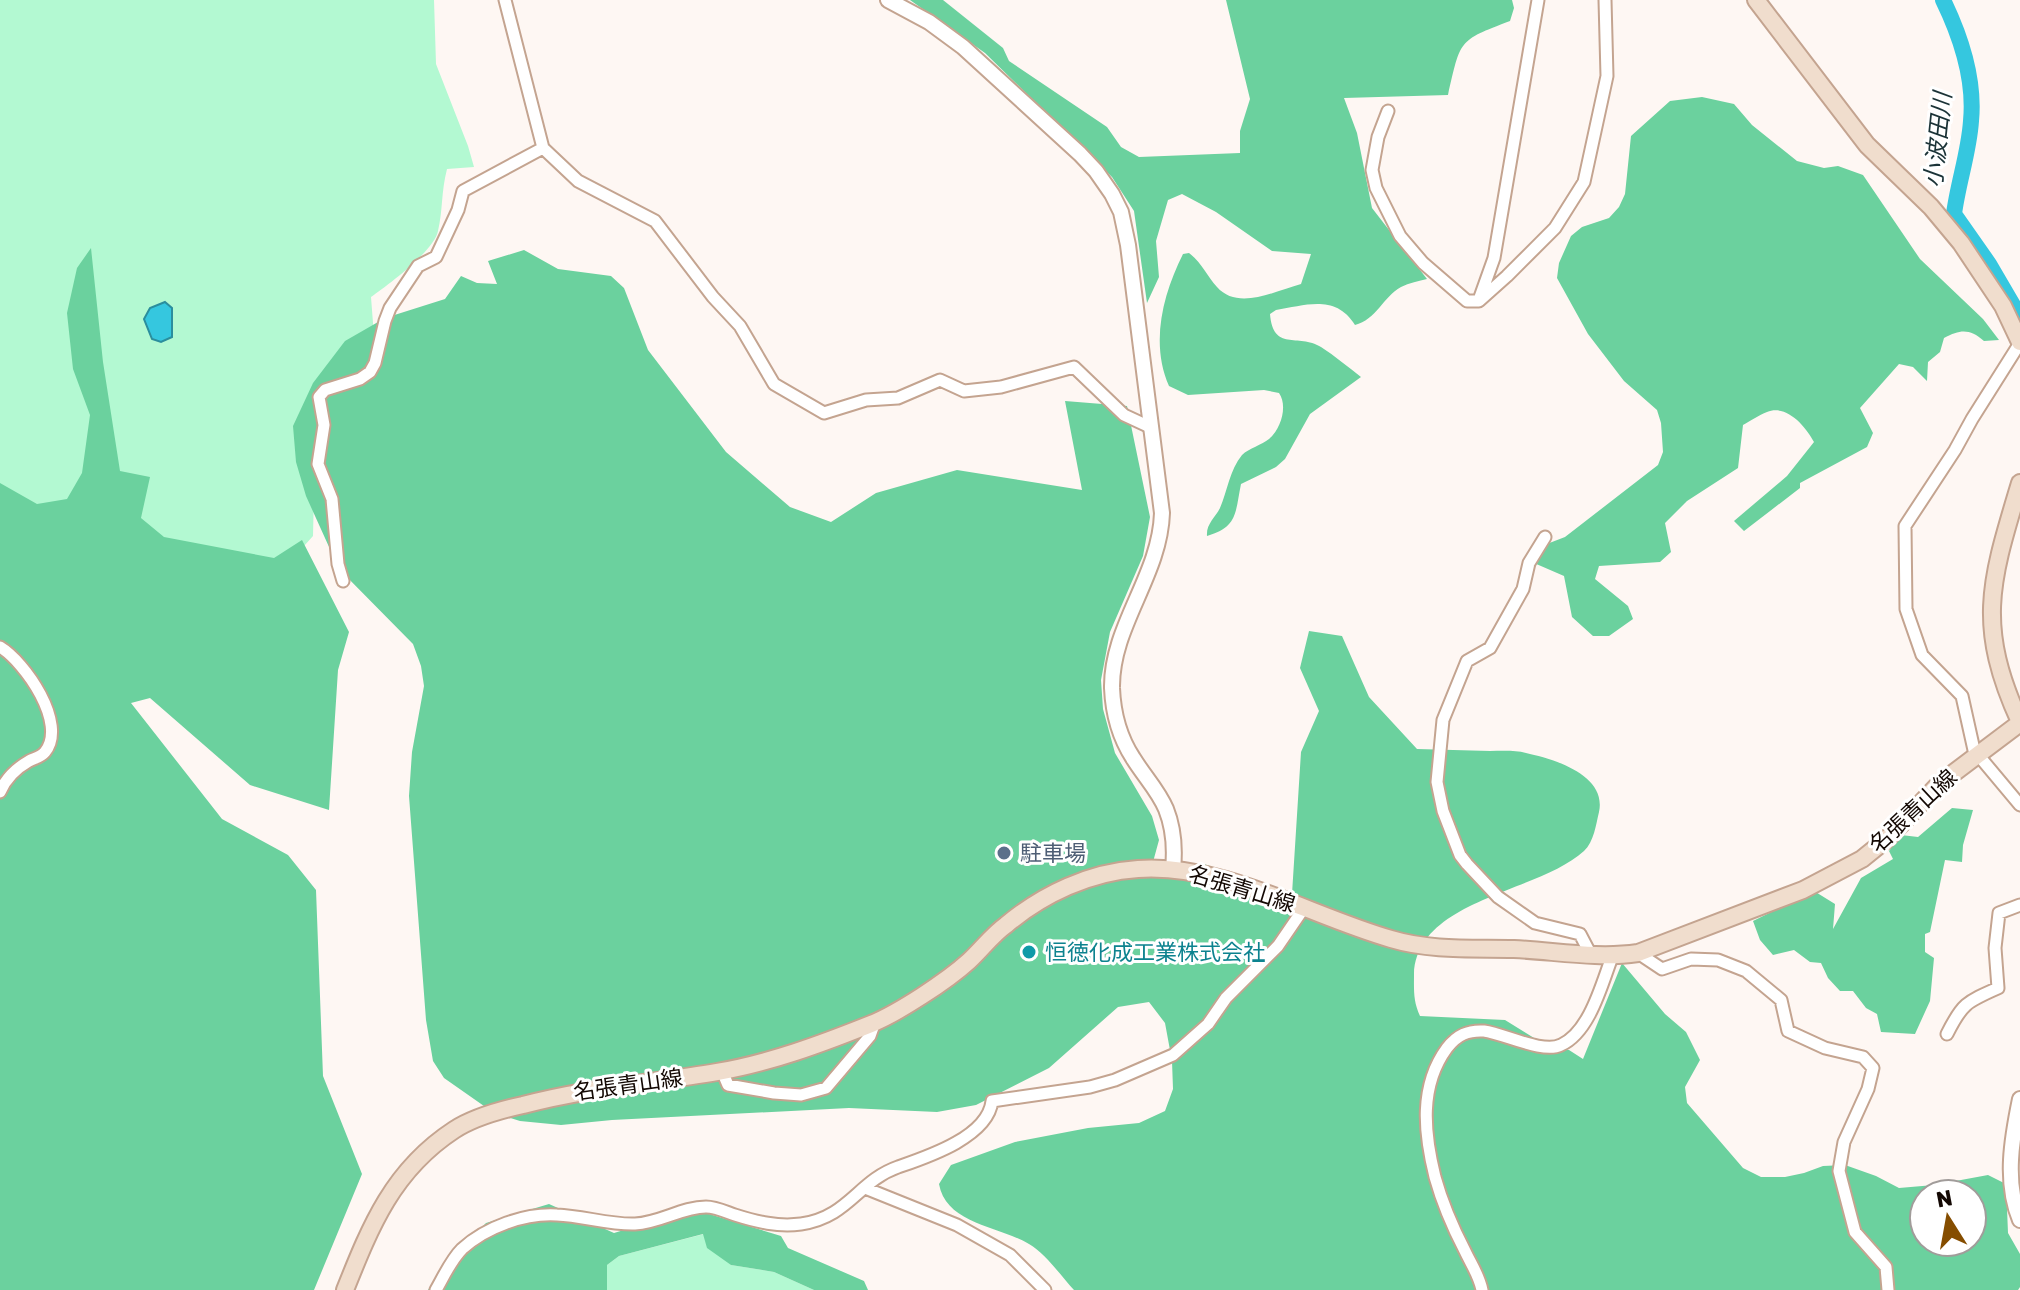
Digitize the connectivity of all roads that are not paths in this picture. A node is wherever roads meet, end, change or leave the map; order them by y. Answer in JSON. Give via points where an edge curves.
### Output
{"nodes":[{"id":1,"x":505,"y":0,"type":"edge"},
{"id":2,"x":888,"y":0,"type":"edge"},
{"id":3,"x":1538,"y":0,"type":"edge"},
{"id":4,"x":1605,"y":0,"type":"edge"},
{"id":5,"x":1756,"y":0,"type":"edge"},
{"id":6,"x":1388,"y":111,"type":"dead end"},
{"id":7,"x":543,"y":148,"type":"junction"},
{"id":8,"x":1479,"y":301,"type":"junction"},
{"id":9,"x":2020,"y":342,"type":"edge"},
{"id":10,"x":1152,"y":428,"type":"junction"},
{"id":11,"x":2020,"y":483,"type":"edge"},
{"id":12,"x":1545,"y":537,"type":"dead end"},
{"id":13,"x":343,"y":581,"type":"dead end"},
{"id":14,"x":0,"y":647,"type":"edge"},
{"id":15,"x":2020,"y":722,"type":"edge"},
{"id":16,"x":1978,"y":753,"type":"junction"},
{"id":17,"x":0,"y":792,"type":"edge"},
{"id":18,"x":2020,"y":805,"type":"edge"},
{"id":19,"x":1173,"y":869,"type":"junction"},
{"id":20,"x":2020,"y":905,"type":"edge"},
{"id":21,"x":1304,"y":908,"type":"junction"},
{"id":22,"x":1638,"y":953,"type":"junction"},
{"id":23,"x":1591,"y":955,"type":"junction"},
{"id":24,"x":1612,"y":957,"type":"junction"},
{"id":25,"x":875,"y":1022,"type":"junction"},
{"id":26,"x":1947,"y":1034,"type":"dead end"},
{"id":27,"x":722,"y":1071,"type":"junction"},
{"id":28,"x":2020,"y":1099,"type":"edge"},
{"id":29,"x":865,"y":1188,"type":"junction"},
{"id":30,"x":2020,"y":1220,"type":"edge"},
{"id":31,"x":345,"y":1290,"type":"edge"},
{"id":32,"x":436,"y":1290,"type":"edge"},
{"id":33,"x":1045,"y":1290,"type":"edge"},
{"id":34,"x":1482,"y":1290,"type":"edge"},
{"id":35,"x":1888,"y":1290,"type":"edge"}],
"edges":[{"from":1,"to":7,"type":"street"},
{"from":2,"to":10,"type":"street","via":[[963,47],[1080,154],[1107,186],[1126,233]]},
{"from":3,"to":8,"type":"street","via":[[1494,258]]},
{"from":4,"to":8,"type":"street","via":[[1607,76],[1584,182],[1555,228]]},
{"from":5,"to":9,"type":"main road","via":[[1867,145],[1961,243]]},
{"from":6,"to":8,"type":"street","via":[[1372,170],[1376,188],[1400,236],[1423,263],[1467,301]]},
{"from":7,"to":10,"type":"street","via":[[578,181],[655,221],[740,326],[774,384],[824,413],[866,400],[898,398],[940,380],[964,391],[976,390],[1074,367],[1124,415]]},
{"from":7,"to":13,"type":"street","via":[[463,191],[436,257],[418,266],[386,315],[373,368],[319,397],[324,425],[318,464],[332,499]]},
{"from":9,"to":16,"type":"street","via":[[1905,526],[1911,627],[1930,666],[1962,696]]},
{"from":10,"to":19,"type":"street","via":[[1160,537],[1118,644],[1112,688],[1128,750],[1167,810],[1175,847]]},
{"from":11,"to":15,"type":"main road","via":[[1993,577],[1990,607],[1993,646]]},
{"from":12,"to":23,"type":"street","via":[[1490,648],[1467,661],[1443,720],[1437,782],[1443,811],[1467,864],[1523,916],[1580,934]]},
{"from":14,"to":17,"type":"street","via":[[30,678],[53,734],[46,752],[8,777]]},
{"from":15,"to":16,"type":"main road","name":"名張青山線"},
{"from":16,"to":18,"type":"street"},
{"from":16,"to":22,"type":"main road","name":"名張青山線","via":[[1862,859],[1779,901]]},
{"from":19,"to":21,"type":"main road","name":"名張青山線","via":[[1225,880]]},
{"from":19,"to":25,"type":"main road","name":"名張青山線","via":[[1099,876],[1048,895],[1004,926],[967,963]]},
{"from":20,"to":26,"type":"street","via":[[1999,913],[1998,988],[1955,1013]]},
{"from":21,"to":23,"type":"main road","name":"名張青山線","via":[[1392,940],[1431,947]]},
{"from":21,"to":29,"type":"street","via":[[1278,946],[1173,1055],[1090,1087],[992,1101],[991,1112],[979,1127],[927,1158],[880,1174]]},
{"from":22,"to":24,"type":"main road","name":"名張青山線"},
{"from":22,"to":35,"type":"street","via":[[1662,969],[1691,959],[1718,960],[1746,971],[1781,1000],[1788,1031],[1863,1057],[1873,1068],[1844,1142],[1839,1171],[1855,1232],[1886,1267]]},
{"from":23,"to":24,"type":"main road","name":"名張青山線"},
{"from":24,"to":34,"type":"street","via":[[1593,1009],[1565,1044],[1544,1047],[1473,1030],[1462,1033],[1435,1064],[1426,1125],[1436,1177]]},
{"from":25,"to":27,"type":"main road","name":"名張青山線","via":[[765,1062]]},
{"from":25,"to":27,"type":"street","via":[[870,1036],[826,1088],[801,1095],[774,1093],[728,1085]]},
{"from":27,"to":31,"type":"main road","name":"名張青山線","via":[[562,1095],[498,1111],[456,1129],[421,1156],[386,1200]]},
{"from":28,"to":30,"type":"street","via":[[2011,1162]]},
{"from":29,"to":32,"type":"street","via":[[839,1211],[799,1225],[758,1222],[706,1207],[633,1224],[530,1216],[463,1248]]},
{"from":29,"to":33,"type":"street","via":[[957,1225],[1010,1255]]}]}
